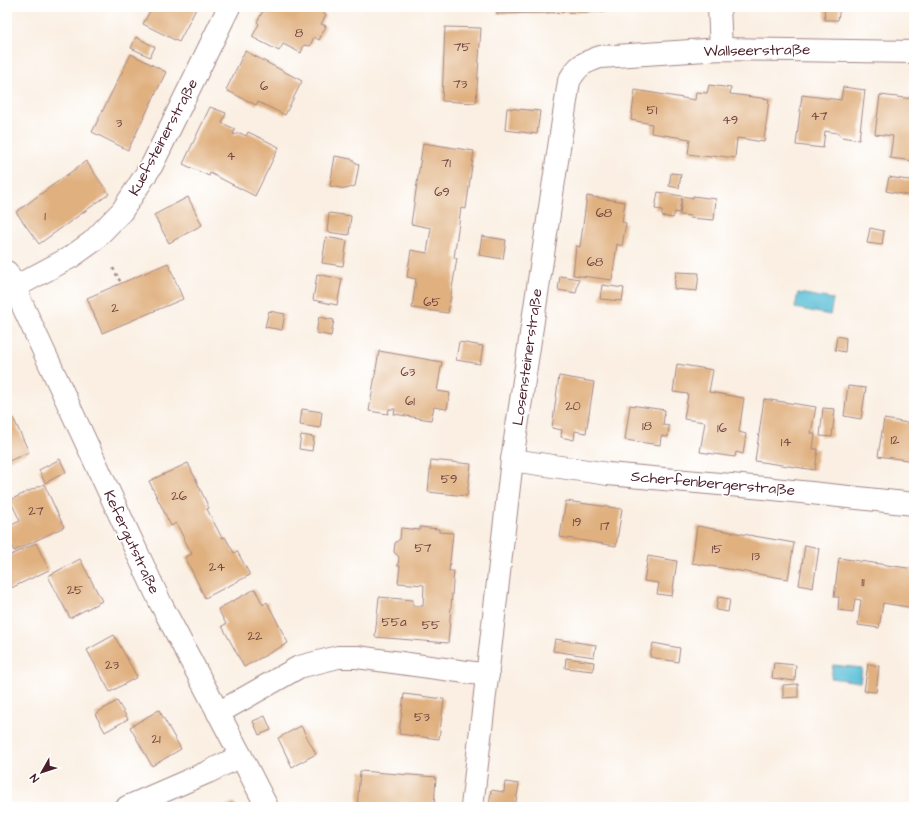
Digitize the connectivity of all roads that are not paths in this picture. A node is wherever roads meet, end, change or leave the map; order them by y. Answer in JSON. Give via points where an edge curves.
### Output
{"nodes":[{"id":1,"x":229,"y":7,"type":"edge"},
{"id":2,"x":720,"y":7,"type":"edge"},
{"id":3,"x":721,"y":49,"type":"junction"},
{"id":4,"x":914,"y":52,"type":"edge"},
{"id":5,"x":600,"y":58,"type":"joint"},
{"id":6,"x":11,"y":279,"type":"edge"},
{"id":7,"x":512,"y":460,"type":"junction"},
{"id":8,"x":914,"y":504,"type":"edge"},
{"id":9,"x":488,"y":675,"type":"junction"},
{"id":10,"x":218,"y":713,"type":"junction"},
{"id":11,"x":241,"y":756,"type":"junction"},
{"id":12,"x":127,"y":807,"type":"edge"},
{"id":13,"x":267,"y":807,"type":"edge"},
{"id":14,"x":472,"y":807,"type":"edge"}],
"edges":[{"from":1,"to":6,"type":"street","name":"Kuefsteinerstraße","via":[[152,165],[122,211],[92,242],[71,257]]},
{"from":2,"to":3,"type":"street"},
{"from":3,"to":4,"type":"street","name":"Wallseerstraße"},
{"from":3,"to":5,"type":"street","name":"Wallseerstraße"},
{"from":5,"to":7,"type":"street","name":"Losensteinerstraße","via":[[576,69],[569,81]]},
{"from":6,"to":10,"type":"street","name":"Kefergutstraße","via":[[161,604]]},
{"from":7,"to":8,"type":"street","name":"Scherfenbergerstraße","via":[[608,474]]},
{"from":7,"to":9,"type":"street","name":"Losensteinerstraße"},
{"from":9,"to":10,"type":"street","via":[[357,657],[338,657],[299,667]]},
{"from":9,"to":14,"type":"street","name":"Losensteinerstraße"},
{"from":10,"to":11,"type":"street","name":"Kefergutstraße"},
{"from":11,"to":12,"type":"street"},
{"from":11,"to":13,"type":"street","name":"Kefergutstraße"}]}
